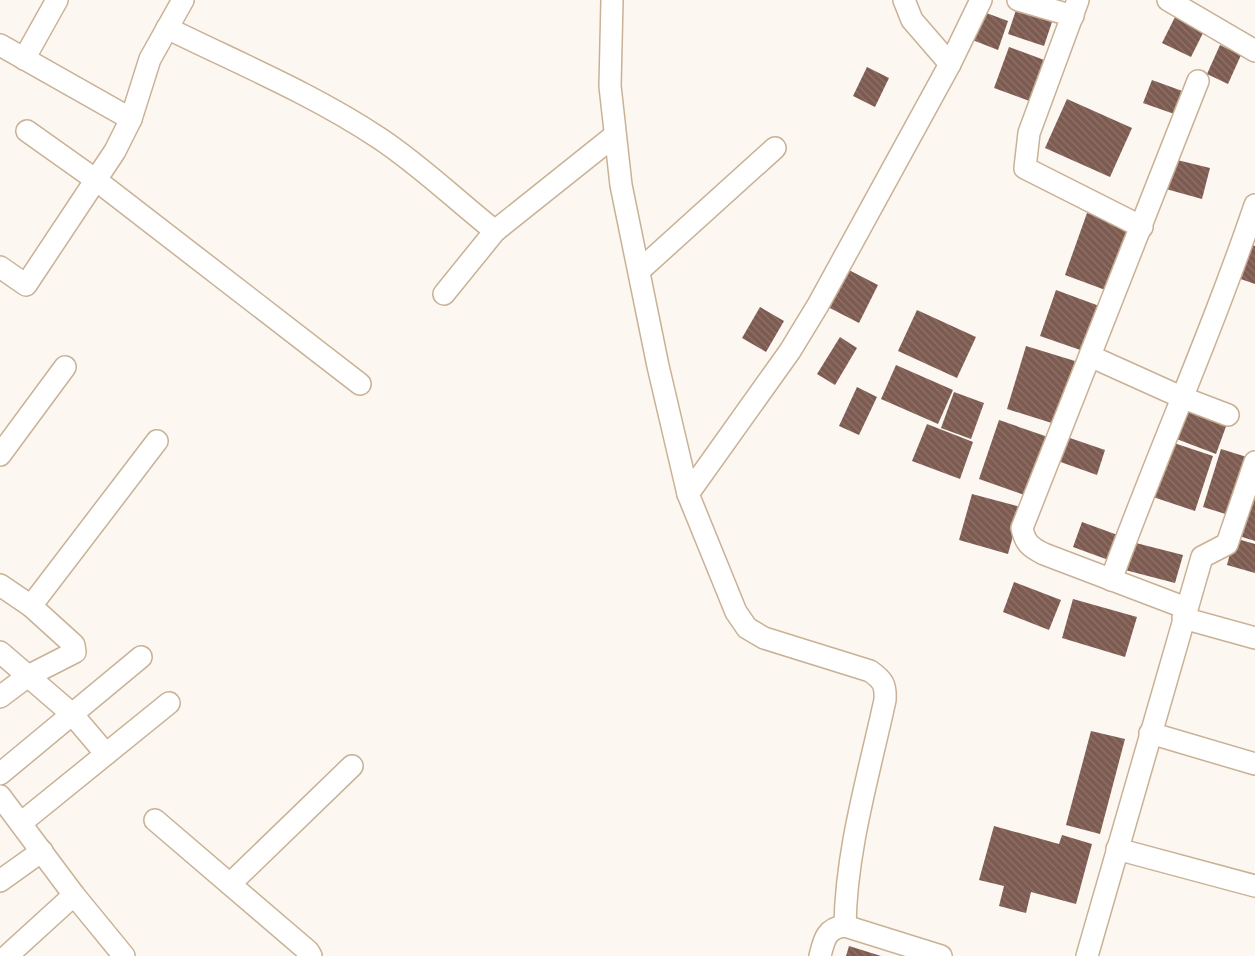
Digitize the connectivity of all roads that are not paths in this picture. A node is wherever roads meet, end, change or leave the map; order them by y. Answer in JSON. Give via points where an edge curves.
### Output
{"nodes":[{"id":1,"x":57,"y":0,"type":"edge"},
{"id":2,"x":183,"y":0,"type":"edge"},
{"id":3,"x":612,"y":0,"type":"edge"},
{"id":4,"x":904,"y":0,"type":"edge"},
{"id":5,"x":980,"y":0,"type":"edge"},
{"id":6,"x":1018,"y":0,"type":"edge"},
{"id":7,"x":1168,"y":0,"type":"edge"},
{"id":8,"x":1076,"y":8,"type":"edge"},
{"id":9,"x":167,"y":28,"type":"junction"},
{"id":10,"x":0,"y":45,"type":"edge"},
{"id":11,"x":1255,"y":51,"type":"edge"},
{"id":12,"x":24,"y":59,"type":"junction"},
{"id":13,"x":950,"y":64,"type":"junction"},
{"id":14,"x":1198,"y":81,"type":"dead end"},
{"id":15,"x":132,"y":119,"type":"junction"},
{"id":16,"x":27,"y":131,"type":"dead end"},
{"id":17,"x":614,"y":136,"type":"junction"},
{"id":18,"x":775,"y":148,"type":"dead end"},
{"id":19,"x":96,"y":180,"type":"junction"},
{"id":20,"x":1255,"y":205,"type":"edge"},
{"id":21,"x":1142,"y":227,"type":"junction"},
{"id":22,"x":495,"y":231,"type":"junction"},
{"id":23,"x":0,"y":267,"type":"edge"},
{"id":24,"x":640,"y":270,"type":"junction"},
{"id":25,"x":444,"y":294,"type":"dead end"},
{"id":26,"x":1090,"y":356,"type":"junction"},
{"id":27,"x":65,"y":367,"type":"dead end"},
{"id":28,"x":360,"y":384,"type":"dead end"},
{"id":29,"x":1181,"y":397,"type":"junction"},
{"id":30,"x":1228,"y":415,"type":"dead end"},
{"id":31,"x":157,"y":441,"type":"dead end"},
{"id":32,"x":1,"y":451,"type":"edge"},
{"id":33,"x":1255,"y":462,"type":"edge"},
{"id":34,"x":688,"y":494,"type":"junction"},
{"id":35,"x":1111,"y":580,"type":"junction"},
{"id":36,"x":0,"y":585,"type":"edge"},
{"id":37,"x":31,"y":606,"type":"junction"},
{"id":38,"x":1184,"y":613,"type":"junction"},
{"id":39,"x":1255,"y":638,"type":"edge"},
{"id":40,"x":0,"y":652,"type":"edge"},
{"id":41,"x":141,"y":657,"type":"dead end"},
{"id":42,"x":28,"y":676,"type":"junction"},
{"id":43,"x":0,"y":697,"type":"edge"},
{"id":44,"x":169,"y":703,"type":"dead end"},
{"id":45,"x":72,"y":714,"type":"junction"},
{"id":46,"x":1150,"y":733,"type":"junction"},
{"id":47,"x":106,"y":754,"type":"junction"},
{"id":48,"x":1255,"y":764,"type":"edge"},
{"id":49,"x":352,"y":766,"type":"dead end"},
{"id":50,"x":0,"y":774,"type":"edge"},
{"id":51,"x":1,"y":799,"type":"edge"},
{"id":52,"x":155,"y":820,"type":"dead end"},
{"id":53,"x":21,"y":823,"type":"junction"},
{"id":54,"x":1117,"y":849,"type":"junction"},
{"id":55,"x":42,"y":850,"type":"junction"},
{"id":56,"x":0,"y":881,"type":"edge"},
{"id":57,"x":230,"y":884,"type":"junction"},
{"id":58,"x":1255,"y":886,"type":"edge"},
{"id":59,"x":74,"y":895,"type":"junction"},
{"id":60,"x":844,"y":926,"type":"junction"},
{"id":61,"x":119,"y":954,"type":"edge"},
{"id":62,"x":7,"y":956,"type":"edge"},
{"id":63,"x":311,"y":956,"type":"edge"},
{"id":64,"x":820,"y":956,"type":"edge"},
{"id":65,"x":941,"y":956,"type":"edge"},
{"id":66,"x":1086,"y":956,"type":"edge"}],
"edges":[{"from":1,"to":12,"type":"street"},
{"from":2,"to":9,"type":"street"},
{"from":3,"to":17,"type":"street","via":[[610,86]]},
{"from":4,"to":13,"type":"street","via":[[912,20]]},
{"from":5,"to":13,"type":"street"},
{"from":6,"to":8,"type":"street"},
{"from":7,"to":11,"type":"street"},
{"from":8,"to":21,"type":"street","via":[[1029,133],[1025,168]]},
{"from":9,"to":15,"type":"street","via":[[150,59]]},
{"from":9,"to":22,"type":"street","via":[[352,121],[381,140]]},
{"from":10,"to":12,"type":"street"},
{"from":12,"to":15,"type":"street"},
{"from":13,"to":34,"type":"street","via":[[790,351]]},
{"from":14,"to":21,"type":"street"},
{"from":15,"to":19,"type":"street"},
{"from":16,"to":19,"type":"street"},
{"from":17,"to":22,"type":"street"},
{"from":17,"to":24,"type":"street"},
{"from":18,"to":24,"type":"street"},
{"from":19,"to":23,"type":"street","via":[[26,285]]},
{"from":19,"to":28,"type":"street"},
{"from":20,"to":29,"type":"street","via":[[1229,281]]},
{"from":21,"to":26,"type":"street"},
{"from":22,"to":25,"type":"street"},
{"from":24,"to":34,"type":"street","via":[[658,366]]},
{"from":26,"to":29,"type":"street"},
{"from":26,"to":35,"type":"street","via":[[1022,528],[1024,540],[1030,547]]},
{"from":27,"to":32,"type":"street"},
{"from":29,"to":30,"type":"street"},
{"from":29,"to":35,"type":"street"},
{"from":31,"to":37,"type":"street"},
{"from":33,"to":38,"type":"street","via":[[1226,544],[1202,557]]},
{"from":34,"to":60,"type":"street","via":[[736,612],[747,628],[764,638],[870,671],[882,678],[886,687],[850,862]]},
{"from":35,"to":38,"type":"street"},
{"from":36,"to":37,"type":"street"},
{"from":37,"to":42,"type":"street","via":[[74,645],[75,652]]},
{"from":38,"to":39,"type":"street"},
{"from":38,"to":46,"type":"street"},
{"from":40,"to":42,"type":"street"},
{"from":41,"to":45,"type":"street"},
{"from":42,"to":43,"type":"street"},
{"from":42,"to":45,"type":"street"},
{"from":44,"to":47,"type":"street"},
{"from":45,"to":47,"type":"street"},
{"from":45,"to":50,"type":"street"},
{"from":46,"to":48,"type":"street"},
{"from":46,"to":54,"type":"street"},
{"from":47,"to":53,"type":"street"},
{"from":49,"to":57,"type":"street"},
{"from":51,"to":53,"type":"street"},
{"from":52,"to":57,"type":"street"},
{"from":53,"to":55,"type":"street"},
{"from":54,"to":58,"type":"street"},
{"from":54,"to":66,"type":"street"},
{"from":55,"to":56,"type":"street"},
{"from":55,"to":59,"type":"street"},
{"from":57,"to":63,"type":"street"},
{"from":59,"to":61,"type":"street"},
{"from":59,"to":62,"type":"street"},
{"from":60,"to":64,"type":"street","via":[[828,932]]},
{"from":60,"to":65,"type":"street"}]}
